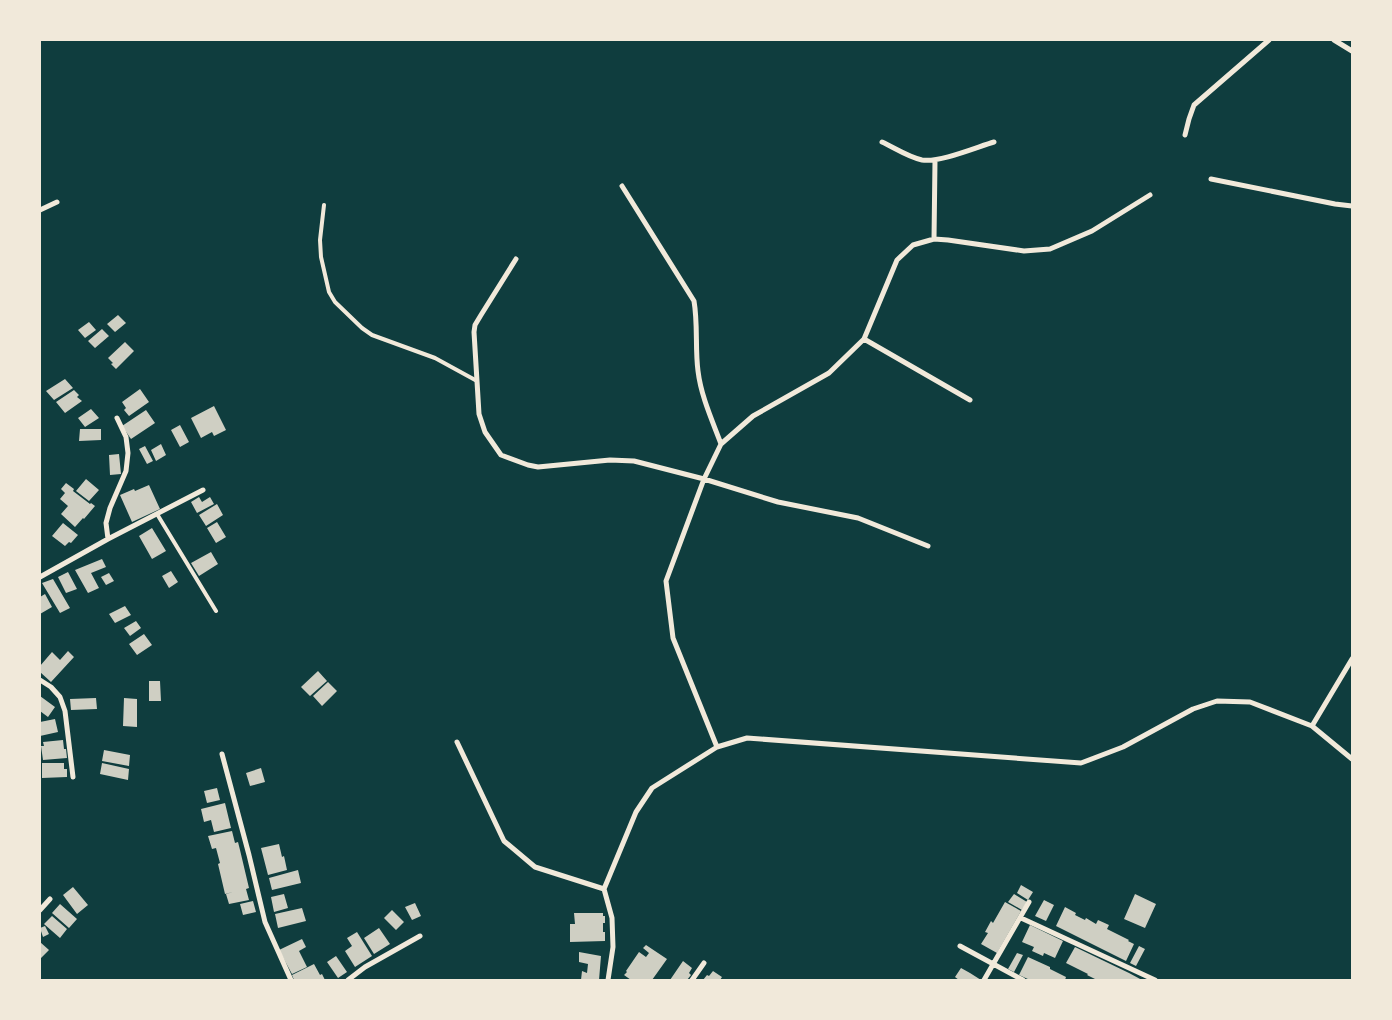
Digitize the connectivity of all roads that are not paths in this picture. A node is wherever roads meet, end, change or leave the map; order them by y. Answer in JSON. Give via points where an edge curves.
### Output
{"nodes":[{"id":1,"x":1269,"y":40,"type":"edge"},
{"id":2,"x":1334,"y":40,"type":"edge"},
{"id":3,"x":1352,"y":51,"type":"edge"},
{"id":4,"x":1185,"y":134,"type":"dead end"},
{"id":5,"x":882,"y":142,"type":"dead end"},
{"id":6,"x":994,"y":142,"type":"dead end"},
{"id":7,"x":934,"y":161,"type":"junction"},
{"id":8,"x":1211,"y":179,"type":"dead end"},
{"id":9,"x":622,"y":186,"type":"dead end"},
{"id":10,"x":1150,"y":195,"type":"dead end"},
{"id":11,"x":57,"y":202,"type":"dead end"},
{"id":12,"x":324,"y":205,"type":"dead end"},
{"id":13,"x":1352,"y":206,"type":"edge"},
{"id":14,"x":40,"y":210,"type":"edge"},
{"id":15,"x":934,"y":239,"type":"junction"},
{"id":16,"x":516,"y":259,"type":"dead end"},
{"id":17,"x":864,"y":339,"type":"junction"},
{"id":18,"x":477,"y":380,"type":"junction"},
{"id":19,"x":970,"y":400,"type":"dead end"},
{"id":20,"x":117,"y":418,"type":"dead end"},
{"id":21,"x":721,"y":444,"type":"junction"},
{"id":22,"x":704,"y":480,"type":"junction"},
{"id":23,"x":203,"y":490,"type":"dead end"},
{"id":24,"x":157,"y":514,"type":"junction"},
{"id":25,"x":108,"y":539,"type":"junction"},
{"id":26,"x":928,"y":546,"type":"dead end"},
{"id":27,"x":40,"y":577,"type":"edge"},
{"id":28,"x":216,"y":611,"type":"dead end"},
{"id":29,"x":1352,"y":659,"type":"edge"},
{"id":30,"x":40,"y":680,"type":"edge"},
{"id":31,"x":1312,"y":726,"type":"junction"},
{"id":32,"x":458,"y":742,"type":"dead end"},
{"id":33,"x":716,"y":747,"type":"junction"},
{"id":34,"x":222,"y":754,"type":"dead end"},
{"id":35,"x":1349,"y":755,"type":"edge"},
{"id":36,"x":1352,"y":759,"type":"edge"},
{"id":37,"x":73,"y":777,"type":"dead end"},
{"id":38,"x":604,"y":889,"type":"junction"},
{"id":39,"x":50,"y":899,"type":"dead end"},
{"id":40,"x":1030,"y":902,"type":"dead end"},
{"id":41,"x":40,"y":910,"type":"edge"},
{"id":42,"x":1021,"y":918,"type":"junction"},
{"id":43,"x":420,"y":936,"type":"dead end"},
{"id":44,"x":960,"y":946,"type":"dead end"},
{"id":45,"x":704,"y":962,"type":"dead end"},
{"id":46,"x":993,"y":964,"type":"junction"},
{"id":47,"x":291,"y":980,"type":"edge"},
{"id":48,"x":348,"y":980,"type":"edge"},
{"id":49,"x":608,"y":980,"type":"edge"},
{"id":50,"x":692,"y":980,"type":"edge"},
{"id":51,"x":984,"y":980,"type":"edge"},
{"id":52,"x":1023,"y":980,"type":"edge"},
{"id":53,"x":1155,"y":980,"type":"edge"}],
"edges":[{"from":1,"to":4,"type":"street","via":[[1194,105]]},
{"from":2,"to":3,"type":"street"},
{"from":5,"to":7,"type":"street","via":[[922,160]]},
{"from":6,"to":7,"type":"street"},
{"from":7,"to":15,"type":"street"},
{"from":8,"to":13,"type":"street"},
{"from":9,"to":21,"type":"street","via":[[694,301],[701,391]]},
{"from":10,"to":15,"type":"street","via":[[1092,231],[1050,249],[1024,250]]},
{"from":11,"to":14,"type":"street"},
{"from":12,"to":18,"type":"lane","via":[[321,257],[329,292],[335,302],[372,335],[434,358]]},
{"from":15,"to":17,"type":"street","via":[[913,245],[897,260]]},
{"from":16,"to":18,"type":"street","via":[[476,325]]},
{"from":17,"to":19,"type":"street"},
{"from":17,"to":21,"type":"street","via":[[828,373],[753,416]]},
{"from":18,"to":22,"type":"street","via":[[479,414],[485,432],[502,455],[538,467],[634,461]]},
{"from":20,"to":25,"type":"street","via":[[126,437],[128,453],[126,471],[106,524]]},
{"from":21,"to":22,"type":"street"},
{"from":22,"to":26,"type":"street","via":[[778,502],[858,518]]},
{"from":22,"to":33,"type":"street","via":[[666,581],[673,638]]},
{"from":23,"to":24,"type":"street"},
{"from":24,"to":25,"type":"street"},
{"from":24,"to":28,"type":"lane"},
{"from":25,"to":27,"type":"street"},
{"from":29,"to":31,"type":"street"},
{"from":30,"to":37,"type":"street","via":[[60,697],[65,711]]},
{"from":31,"to":33,"type":"street","via":[[1250,702],[1218,701],[1193,709],[1123,747],[1081,763],[747,738]]},
{"from":31,"to":35,"type":"street"},
{"from":32,"to":38,"type":"street","via":[[504,841],[535,867]]},
{"from":33,"to":38,"type":"street","via":[[652,788],[636,812]]},
{"from":34,"to":47,"type":"street","via":[[265,922]]},
{"from":35,"to":36,"type":"street"},
{"from":38,"to":49,"type":"street","via":[[612,918],[613,947]]},
{"from":39,"to":41,"type":"street"},
{"from":40,"to":42,"type":"street"},
{"from":42,"to":46,"type":"street"},
{"from":42,"to":53,"type":"street"},
{"from":43,"to":48,"type":"street"},
{"from":44,"to":46,"type":"street"},
{"from":45,"to":50,"type":"street"},
{"from":46,"to":51,"type":"street"},
{"from":46,"to":52,"type":"street"}]}
